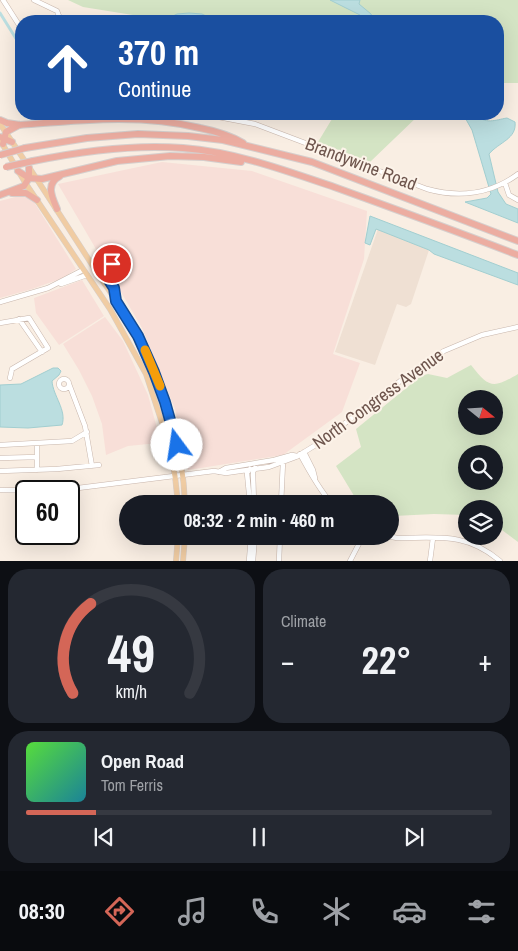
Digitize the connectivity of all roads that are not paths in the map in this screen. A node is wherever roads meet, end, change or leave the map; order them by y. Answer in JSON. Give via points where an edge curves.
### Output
{"nodes":[{"id":1,"x":2,"y":0,"type":"edge"},
{"id":2,"x":34,"y":0,"type":"edge"},
{"id":3,"x":59,"y":15,"type":"edge"},
{"id":4,"x":15,"y":18,"type":"edge"},
{"id":5,"x":98,"y":120,"type":"edge"},
{"id":6,"x":159,"y":120,"type":"edge"},
{"id":7,"x":235,"y":120,"type":"edge"},
{"id":8,"x":0,"y":122,"type":"edge"},
{"id":9,"x":20,"y":125,"type":"junction"},
{"id":10,"x":2,"y":138,"type":"edge"},
{"id":11,"x":12,"y":142,"type":"joint"},
{"id":12,"x":248,"y":146,"type":"junction"},
{"id":13,"x":0,"y":155,"type":"edge"},
{"id":14,"x":3,"y":168,"type":"edge"},
{"id":15,"x":29,"y":168,"type":"junction"},
{"id":16,"x":18,"y":171,"type":"joint"},
{"id":17,"x":291,"y":172,"type":"junction"},
{"id":18,"x":66,"y":173,"type":"junction"},
{"id":19,"x":518,"y":174,"type":"edge"},
{"id":20,"x":36,"y":179,"type":"junction"},
{"id":21,"x":27,"y":181,"type":"junction"},
{"id":22,"x":505,"y":183,"type":"junction"},
{"id":23,"x":8,"y":193,"type":"junction"},
{"id":24,"x":0,"y":195,"type":"edge"},
{"id":25,"x":37,"y":200,"type":"junction"},
{"id":26,"x":518,"y":200,"type":"edge"},
{"id":27,"x":58,"y":209,"type":"junction"},
{"id":28,"x":518,"y":241,"type":"edge"},
{"id":29,"x":518,"y":255,"type":"edge"},
{"id":30,"x":115,"y":261,"type":"dead end"},
{"id":31,"x":85,"y":272,"type":"junction"},
{"id":32,"x":116,"y":301,"type":"junction"},
{"id":33,"x":0,"y":302,"type":"edge"},
{"id":34,"x":19,"y":319,"type":"junction"},
{"id":35,"x":0,"y":323,"type":"edge"},
{"id":36,"x":518,"y":327,"type":"edge"},
{"id":37,"x":42,"y":352,"type":"junction"},
{"id":38,"x":10,"y":378,"type":"dead end"},
{"id":39,"x":69,"y":384,"type":"dead end"},
{"id":40,"x":157,"y":404,"type":"junction"},
{"id":41,"x":171,"y":420,"type":"junction"},
{"id":42,"x":86,"y":432,"type":"junction"},
{"id":43,"x":37,"y":444,"type":"junction"},
{"id":44,"x":0,"y":445,"type":"edge"},
{"id":45,"x":300,"y":454,"type":"junction"},
{"id":46,"x":37,"y":457,"type":"junction"},
{"id":47,"x":0,"y":458,"type":"edge"},
{"id":48,"x":283,"y":462,"type":"junction"},
{"id":49,"x":99,"y":465,"type":"dead end"},
{"id":50,"x":92,"y":466,"type":"junction"},
{"id":51,"x":253,"y":467,"type":"junction"},
{"id":52,"x":38,"y":470,"type":"junction"},
{"id":53,"x":0,"y":471,"type":"edge"},
{"id":54,"x":219,"y":472,"type":"junction"},
{"id":55,"x":183,"y":475,"type":"junction"},
{"id":56,"x":175,"y":476,"type":"junction"},
{"id":57,"x":0,"y":490,"type":"edge"},
{"id":58,"x":177,"y":495,"type":"edge"},
{"id":59,"x":184,"y":495,"type":"edge"},
{"id":60,"x":249,"y":495,"type":"edge"},
{"id":61,"x":254,"y":495,"type":"edge"},
{"id":62,"x":281,"y":495,"type":"edge"},
{"id":63,"x":324,"y":495,"type":"edge"},
{"id":64,"x":399,"y":536,"type":"edge"},
{"id":65,"x":433,"y":538,"type":"junction"},
{"id":66,"x":177,"y":545,"type":"edge"},
{"id":67,"x":184,"y":545,"type":"edge"},
{"id":68,"x":251,"y":545,"type":"edge"},
{"id":69,"x":255,"y":545,"type":"edge"},
{"id":70,"x":280,"y":545,"type":"edge"},
{"id":71,"x":358,"y":545,"type":"edge"},
{"id":72,"x":176,"y":561,"type":"edge"},
{"id":73,"x":183,"y":561,"type":"edge"},
{"id":74,"x":250,"y":561,"type":"edge"},
{"id":75,"x":254,"y":561,"type":"edge"},
{"id":76,"x":279,"y":561,"type":"edge"},
{"id":77,"x":350,"y":561,"type":"edge"},
{"id":78,"x":430,"y":561,"type":"edge"},
{"id":79,"x":500,"y":561,"type":"edge"}],
"edges":[{"from":1,"to":4,"type":"street"},
{"from":2,"to":3,"type":"street","via":[[57,11]]},
{"from":5,"to":9,"type":"highway"},
{"from":6,"to":12,"type":"highway","via":[[224,134]]},
{"from":7,"to":22,"type":"street","name":"Brandywine Road","via":[[255,124],[434,191],[459,194],[489,190]]},
{"from":8,"to":9,"type":"highway"},
{"from":8,"to":10,"type":"main road"},
{"from":9,"to":10,"type":"highway"},
{"from":10,"to":11,"type":"highway"},
{"from":10,"to":16,"type":"main road"},
{"from":11,"to":15,"type":"main road"},
{"from":12,"to":13,"type":"highway","bridge":true,"via":[[188,136],[138,134],[87,138]]},
{"from":12,"to":28,"type":"highway","via":[[312,162]]},
{"from":14,"to":17,"type":"highway","bridge":true,"via":[[72,153],[184,148],[233,156]]},
{"from":15,"to":20,"type":"main road"},
{"from":15,"to":21,"type":"highway"},
{"from":16,"to":21,"type":"highway"},
{"from":17,"to":18,"type":"highway","via":[[204,157],[170,156],[117,161]]},
{"from":17,"to":29,"type":"highway"},
{"from":18,"to":20,"type":"highway"},
{"from":18,"to":27,"type":"highway","via":[[54,180],[51,187]]},
{"from":19,"to":22,"type":"street","name":"Brandywine Road"},
{"from":20,"to":21,"type":"highway"},
{"from":20,"to":27,"type":"main road"},
{"from":21,"to":23,"type":"highway"},
{"from":21,"to":25,"type":"main road"},
{"from":22,"to":26,"type":"street","via":[[508,193]]},
{"from":23,"to":24,"type":"highway"},
{"from":23,"to":25,"type":"highway","via":[[26,194]]},
{"from":25,"to":31,"type":"main road"},
{"from":27,"to":32,"type":"main road"},
{"from":30,"to":32,"type":"main road","via":[[107,277],[114,288]]},
{"from":31,"to":33,"type":"street","via":[[48,288]]},
{"from":31,"to":40,"type":"main road","via":[[133,347]]},
{"from":32,"to":41,"type":"main road","via":[[138,336]]},
{"from":34,"to":35,"type":"street"},
{"from":34,"to":37,"type":"street"},
{"from":34,"to":37,"type":"street","via":[[29,318],[48,348]]},
{"from":36,"to":45,"type":"street","name":"North Congress Avenue","via":[[482,335],[444,351],[324,440]]},
{"from":37,"to":38,"type":"street","via":[[12,369]]},
{"from":39,"to":42,"type":"street"},
{"from":40,"to":41,"type":"main road"},
{"from":40,"to":56,"type":"main road"},
{"from":41,"to":55,"type":"main road"},
{"from":42,"to":43,"type":"street","via":[[72,441]]},
{"from":42,"to":50,"type":"street"},
{"from":43,"to":44,"type":"street"},
{"from":43,"to":46,"type":"street"},
{"from":45,"to":48,"type":"street","name":"North Congress Avenue"},
{"from":45,"to":51,"type":"street","name":"North Congress Avenue"},
{"from":45,"to":63,"type":"street"},
{"from":46,"to":47,"type":"street"},
{"from":46,"to":52,"type":"street"},
{"from":48,"to":51,"type":"street","name":"North Congress Avenue","via":[[269,467]]},
{"from":48,"to":62,"type":"street"},
{"from":49,"to":50,"type":"street"},
{"from":50,"to":52,"type":"street"},
{"from":51,"to":54,"type":"street","name":"North Congress Avenue"},
{"from":51,"to":54,"type":"street","name":"North Congress Avenue","via":[[226,468]]},
{"from":51,"to":60,"type":"street","via":[[247,473]]},
{"from":51,"to":61,"type":"street"},
{"from":52,"to":53,"type":"street"},
{"from":54,"to":55,"type":"street","name":"North Congress Avenue"},
{"from":55,"to":56,"type":"street","name":"North Congress Avenue"},
{"from":55,"to":59,"type":"main road"},
{"from":56,"to":57,"type":"street","name":"North Congress Avenue","via":[[54,490]]},
{"from":56,"to":58,"type":"main road"},
{"from":64,"to":65,"type":"street"},
{"from":65,"to":78,"type":"street"},
{"from":65,"to":79,"type":"street","via":[[470,542]]},
{"from":66,"to":72,"type":"main road"},
{"from":67,"to":73,"type":"main road"},
{"from":68,"to":74,"type":"street"},
{"from":69,"to":75,"type":"street"},
{"from":70,"to":76,"type":"street"},
{"from":71,"to":77,"type":"street"}]}
